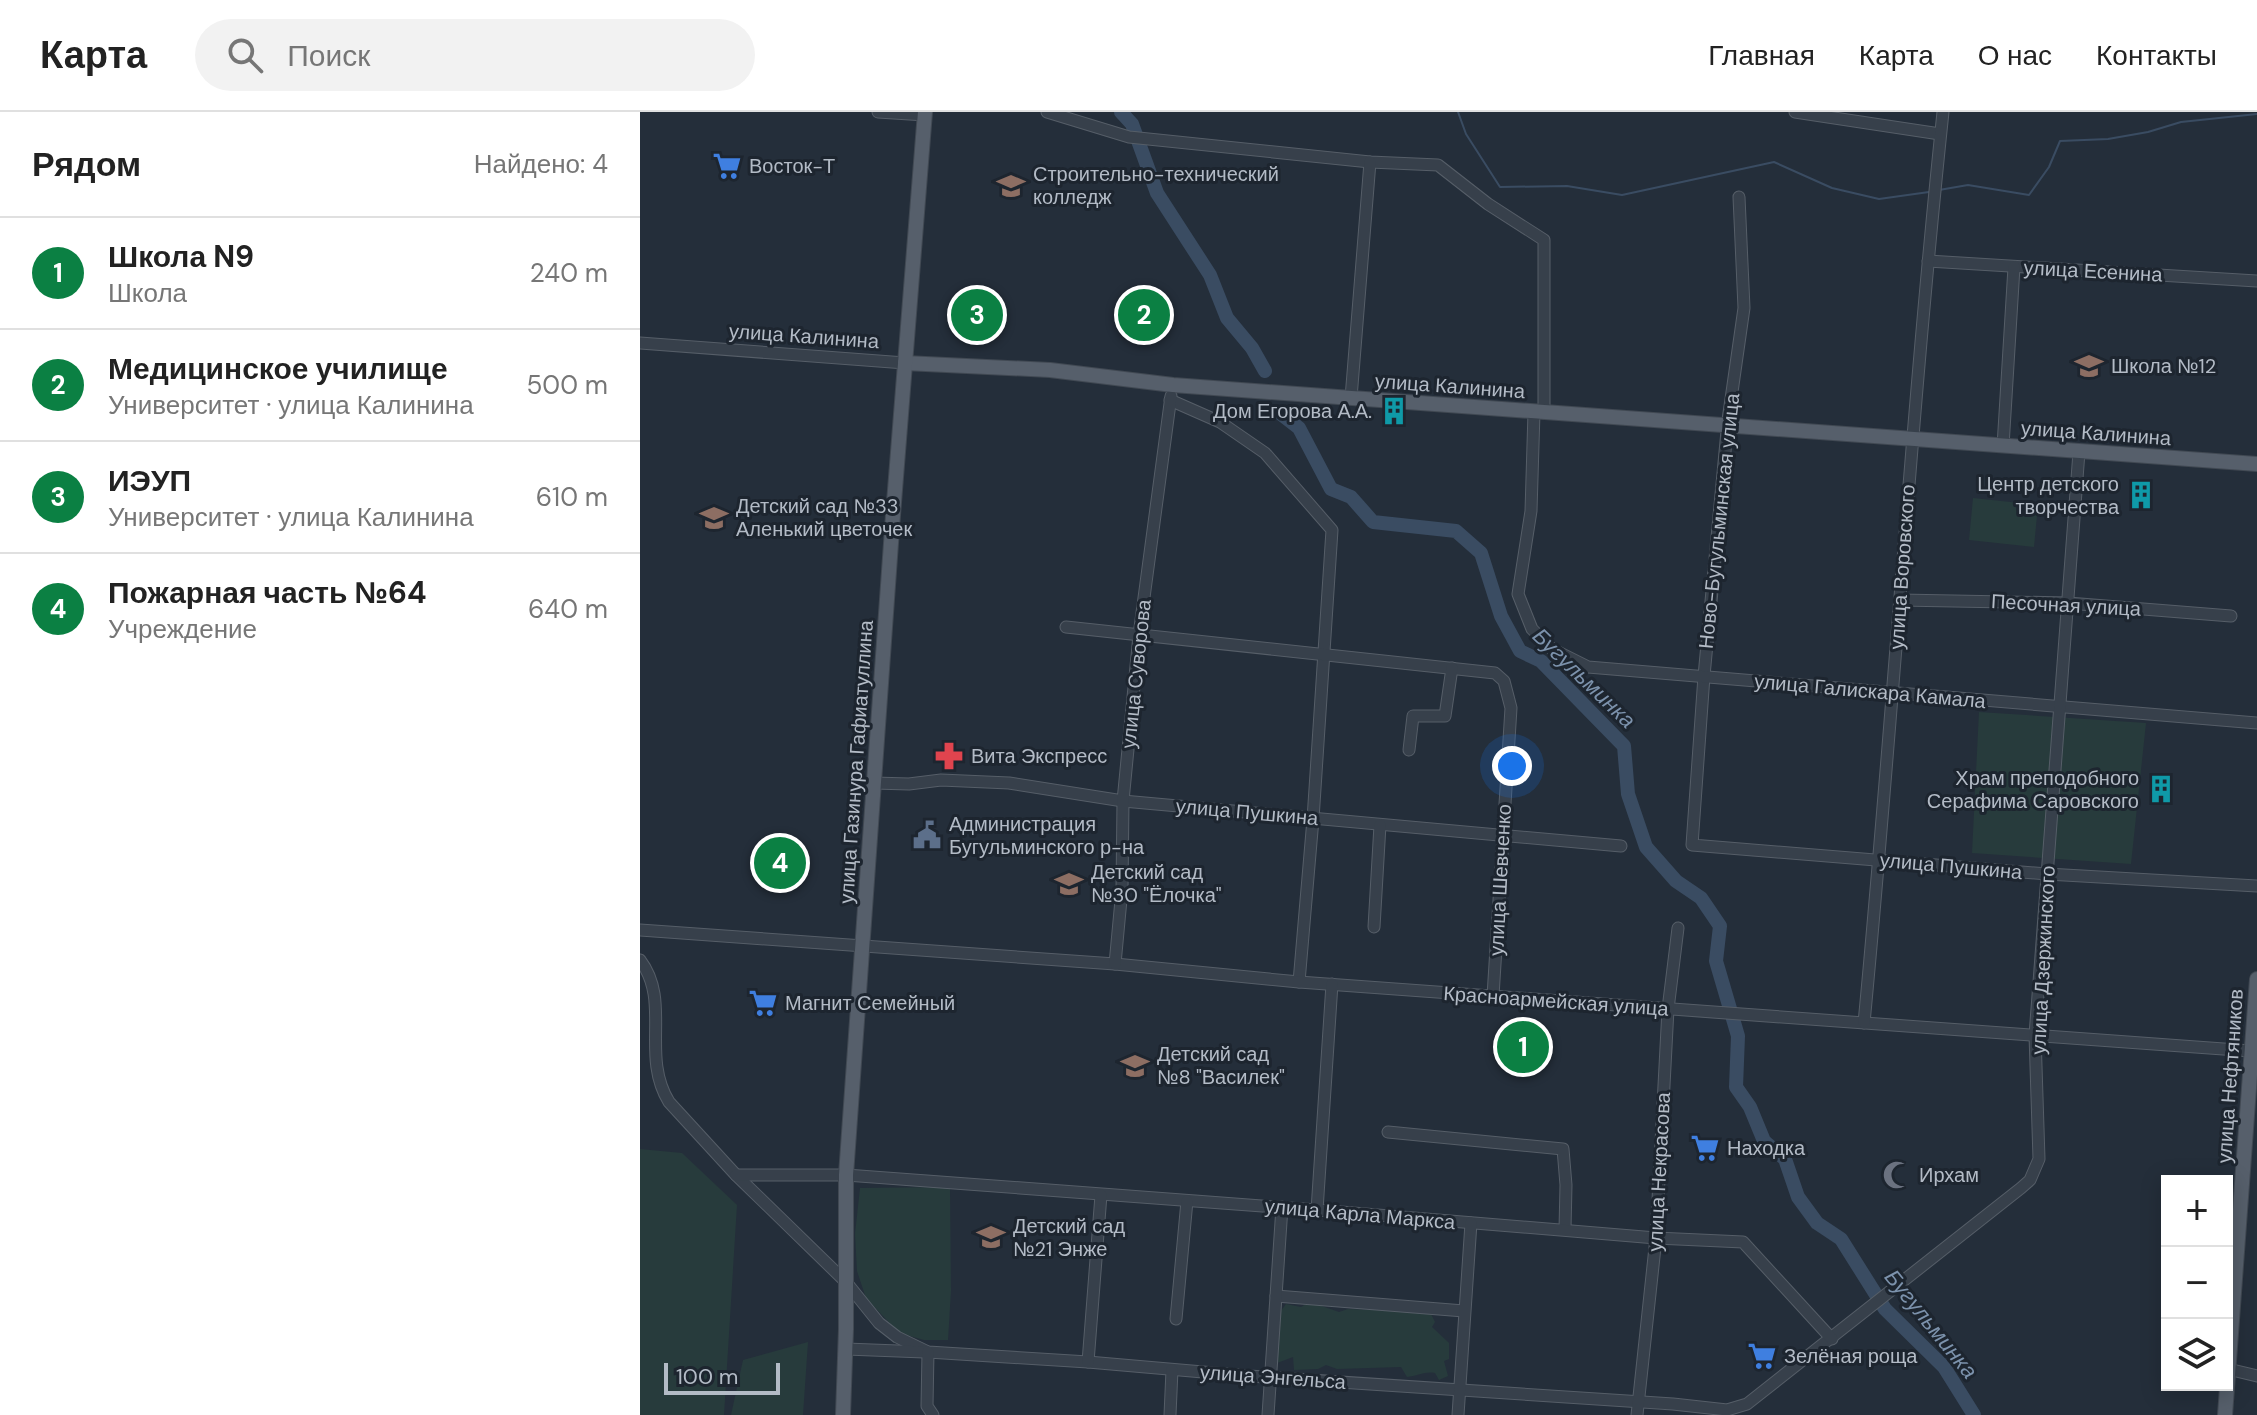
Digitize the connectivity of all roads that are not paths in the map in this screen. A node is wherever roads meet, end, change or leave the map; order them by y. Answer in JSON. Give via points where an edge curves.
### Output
{"nodes":[{"id":1,"x":878,"y":112,"type":"edge"},
{"id":2,"x":1047,"y":112,"type":"edge"},
{"id":3,"x":1795,"y":112,"type":"edge"},
{"id":4,"x":1943,"y":112,"type":"edge"},
{"id":5,"x":925,"y":114,"type":"edge"},
{"id":6,"x":1940,"y":134,"type":"junction"},
{"id":7,"x":1370,"y":162,"type":"junction"},
{"id":8,"x":1739,"y":197,"type":"dead end"},
{"id":9,"x":1928,"y":261,"type":"junction"},
{"id":10,"x":2014,"y":267,"type":"junction"},
{"id":11,"x":2257,"y":281,"type":"edge"},
{"id":12,"x":640,"y":343,"type":"edge"},
{"id":13,"x":905,"y":363,"type":"junction"},
{"id":14,"x":1172,"y":393,"type":"junction"},
{"id":15,"x":1351,"y":398,"type":"junction"},
{"id":16,"x":1539,"y":412,"type":"junction"},
{"id":17,"x":1727,"y":428,"type":"junction"},
{"id":18,"x":1911,"y":440,"type":"junction"},
{"id":19,"x":2003,"y":446,"type":"junction"},
{"id":20,"x":2079,"y":452,"type":"junction"},
{"id":21,"x":2257,"y":464,"type":"edge"},
{"id":22,"x":1900,"y":600,"type":"junction"},
{"id":23,"x":2068,"y":603,"type":"junction"},
{"id":24,"x":2231,"y":616,"type":"dead end"},
{"id":25,"x":1066,"y":627,"type":"dead end"},
{"id":26,"x":1139,"y":635,"type":"junction"},
{"id":27,"x":1325,"y":655,"type":"junction"},
{"id":28,"x":1452,"y":668,"type":"junction"},
{"id":29,"x":1704,"y":676,"type":"junction"},
{"id":30,"x":1894,"y":693,"type":"junction"},
{"id":31,"x":2060,"y":707,"type":"junction"},
{"id":32,"x":2257,"y":723,"type":"edge"},
{"id":33,"x":1409,"y":750,"type":"dead end"},
{"id":34,"x":874,"y":783,"type":"junction"},
{"id":35,"x":1123,"y":801,"type":"junction"},
{"id":36,"x":1313,"y":819,"type":"junction"},
{"id":37,"x":1380,"y":825,"type":"junction"},
{"id":38,"x":1502,"y":836,"type":"junction"},
{"id":39,"x":1692,"y":845,"type":"joint"},
{"id":40,"x":1621,"y":846,"type":"dead end"},
{"id":41,"x":1880,"y":861,"type":"junction"},
{"id":42,"x":2047,"y":874,"type":"junction"},
{"id":43,"x":2257,"y":886,"type":"edge"},
{"id":44,"x":1374,"y":927,"type":"dead end"},
{"id":45,"x":1678,"y":928,"type":"dead end"},
{"id":46,"x":640,"y":930,"type":"edge"},
{"id":47,"x":862,"y":947,"type":"junction"},
{"id":48,"x":640,"y":960,"type":"edge"},
{"id":49,"x":1115,"y":964,"type":"junction"},
{"id":50,"x":2257,"y":979,"type":"edge"},
{"id":51,"x":1299,"y":982,"type":"junction"},
{"id":52,"x":1332,"y":984,"type":"junction"},
{"id":53,"x":1493,"y":996,"type":"junction"},
{"id":54,"x":1668,"y":1009,"type":"junction"},
{"id":55,"x":1864,"y":1023,"type":"junction"},
{"id":56,"x":2035,"y":1035,"type":"junction"},
{"id":57,"x":2251,"y":1051,"type":"junction"},
{"id":58,"x":1388,"y":1132,"type":"dead end"},
{"id":59,"x":736,"y":1175,"type":"junction"},
{"id":60,"x":846,"y":1175,"type":"junction"},
{"id":61,"x":1101,"y":1195,"type":"junction"},
{"id":62,"x":1187,"y":1201,"type":"junction"},
{"id":63,"x":1282,"y":1207,"type":"junction"},
{"id":64,"x":1317,"y":1210,"type":"junction"},
{"id":65,"x":1471,"y":1223,"type":"junction"},
{"id":66,"x":1565,"y":1229,"type":"junction"},
{"id":67,"x":1656,"y":1238,"type":"junction"},
{"id":68,"x":846,"y":1282,"type":"junction"},
{"id":69,"x":1276,"y":1296,"type":"junction"},
{"id":70,"x":1464,"y":1311,"type":"junction"},
{"id":71,"x":1176,"y":1319,"type":"dead end"},
{"id":72,"x":2232,"y":1319,"type":"edge"},
{"id":73,"x":1832,"y":1339,"type":"junction"},
{"id":74,"x":846,"y":1349,"type":"junction"},
{"id":75,"x":928,"y":1352,"type":"junction"},
{"id":76,"x":1088,"y":1362,"type":"junction"},
{"id":77,"x":1172,"y":1370,"type":"junction"},
{"id":78,"x":2233,"y":1370,"type":"edge"},
{"id":79,"x":2257,"y":1376,"type":"edge"},
{"id":80,"x":1270,"y":1377,"type":"junction"},
{"id":81,"x":1459,"y":1391,"type":"junction"},
{"id":82,"x":2227,"y":1391,"type":"edge"},
{"id":83,"x":1638,"y":1402,"type":"junction"},
{"id":84,"x":1731,"y":1412,"type":"edge"},
{"id":85,"x":843,"y":1415,"type":"edge"},
{"id":86,"x":933,"y":1415,"type":"edge"},
{"id":87,"x":1170,"y":1415,"type":"edge"},
{"id":88,"x":1268,"y":1415,"type":"edge"},
{"id":89,"x":1458,"y":1415,"type":"edge"},
{"id":90,"x":1637,"y":1415,"type":"edge"},
{"id":91,"x":2225,"y":1415,"type":"edge"}],
"edges":[{"from":1,"to":5,"type":"street"},
{"from":2,"to":7,"type":"street","via":[[1129,137]]},
{"from":3,"to":6,"type":"street"},
{"from":4,"to":6,"type":"street","name":"улица Воровского"},
{"from":5,"to":13,"type":"main road","name":"улица Газинура Гафиатуллина"},
{"from":6,"to":9,"type":"street","name":"улица Воровского"},
{"from":7,"to":15,"type":"street"},
{"from":7,"to":16,"type":"street","via":[[1438,165],[1544,240]]},
{"from":8,"to":17,"type":"street","name":"Ново-Бугульминская улица","via":[[1744,308]]},
{"from":9,"to":10,"type":"street","name":"улица Есенина"},
{"from":9,"to":18,"type":"street","name":"улица Воровского"},
{"from":10,"to":11,"type":"street","name":"улица Есенина"},
{"from":10,"to":19,"type":"street"},
{"from":12,"to":13,"type":"street","name":"улица Калинина"},
{"from":13,"to":14,"type":"main road","name":"улица Калинина","via":[[1050,370]]},
{"from":13,"to":34,"type":"main road","name":"улица Газинура Гафиатуллина"},
{"from":14,"to":15,"type":"main road","name":"улица Калинина"},
{"from":14,"to":26,"type":"street","name":"улица Суворова"},
{"from":14,"to":27,"type":"street","via":[[1265,453],[1332,530]]},
{"from":15,"to":16,"type":"main road","name":"улица Калинина"},
{"from":16,"to":17,"type":"main road","name":"улица Калинина"},
{"from":16,"to":29,"type":"street","name":"улица Галискара Камала","via":[[1518,594],[1532,629],[1552,649],[1588,667]]},
{"from":17,"to":18,"type":"main road","name":"улица Калинина"},
{"from":17,"to":29,"type":"street","name":"Ново-Бугульминская улица"},
{"from":18,"to":19,"type":"main road","name":"улица Калинина"},
{"from":18,"to":22,"type":"street","name":"улица Воровского"},
{"from":19,"to":20,"type":"main road","name":"улица Калинина"},
{"from":20,"to":21,"type":"main road","name":"улица Калинина"},
{"from":20,"to":23,"type":"street","name":"улица Дзержинского"},
{"from":22,"to":23,"type":"street","name":"Песочная улица"},
{"from":22,"to":30,"type":"street","name":"улица Воровского"},
{"from":23,"to":24,"type":"street","name":"Песочная улица"},
{"from":23,"to":31,"type":"street","name":"улица Дзержинского"},
{"from":25,"to":26,"type":"street"},
{"from":26,"to":27,"type":"street"},
{"from":26,"to":35,"type":"street","name":"улица Суворова"},
{"from":27,"to":28,"type":"street"},
{"from":27,"to":36,"type":"street"},
{"from":28,"to":33,"type":"street","via":[[1445,716],[1413,716]]},
{"from":28,"to":38,"type":"street","name":"улица Шевченко","via":[[1495,673],[1504,681],[1511,708]]},
{"from":29,"to":30,"type":"street","name":"улица Галискара Камала"},
{"from":29,"to":39,"type":"street","name":"Ново-Бугульминская улица"},
{"from":30,"to":31,"type":"street","name":"улица Галискара Камала"},
{"from":30,"to":41,"type":"street","name":"улица Воровского"},
{"from":31,"to":32,"type":"street","name":"улица Галискара Камала"},
{"from":31,"to":42,"type":"street","name":"улица Дзержинского"},
{"from":34,"to":35,"type":"street","name":"улица Пушкина","via":[[1009,783]]},
{"from":34,"to":47,"type":"main road","name":"улица Газинура Гафиатуллина"},
{"from":35,"to":36,"type":"street","name":"улица Пушкина"},
{"from":35,"to":49,"type":"street","name":"улица Суворова"},
{"from":36,"to":37,"type":"street","name":"улица Пушкина"},
{"from":36,"to":51,"type":"street"},
{"from":37,"to":38,"type":"street","name":"улица Пушкина"},
{"from":37,"to":44,"type":"street"},
{"from":38,"to":40,"type":"street","name":"улица Пушкина"},
{"from":38,"to":53,"type":"street","name":"улица Шевченко"},
{"from":39,"to":41,"type":"street","name":"улица Пушкина"},
{"from":41,"to":42,"type":"street","name":"улица Пушкина"},
{"from":41,"to":55,"type":"street","name":"улица Воровского"},
{"from":42,"to":43,"type":"street","name":"улица Пушкина"},
{"from":42,"to":56,"type":"street","name":"улица Дзержинского"},
{"from":45,"to":54,"type":"street","name":"улица Некрасова"},
{"from":46,"to":47,"type":"street","name":"Красноармейская улица"},
{"from":47,"to":49,"type":"street","name":"Красноармейская улица"},
{"from":47,"to":60,"type":"main road","name":"улица Газинура Гафиатуллина"},
{"from":48,"to":59,"type":"street","name":"улица Энгельса","via":[[653,988],[652,1061],[660,1090]]},
{"from":49,"to":51,"type":"street","name":"Красноармейская улица"},
{"from":50,"to":57,"type":"main road","name":"улица Нефтяников"},
{"from":51,"to":52,"type":"street","name":"Красноармейская улица"},
{"from":52,"to":53,"type":"street","name":"Красноармейская улица"},
{"from":52,"to":64,"type":"street"},
{"from":53,"to":54,"type":"street","name":"Красноармейская улица"},
{"from":54,"to":55,"type":"street","name":"Красноармейская улица"},
{"from":54,"to":67,"type":"street","name":"улица Некрасова"},
{"from":55,"to":56,"type":"street","name":"Красноармейская улица"},
{"from":56,"to":57,"type":"street","name":"Красноармейская улица"},
{"from":56,"to":73,"type":"street","name":"улица Дзержинского","via":[[2039,1159],[2030,1180]]},
{"from":57,"to":72,"type":"main road","name":"улица Нефтяников"},
{"from":58,"to":66,"type":"street","via":[[1563,1149]]},
{"from":59,"to":60,"type":"street","name":"улица Карла Маркса"},
{"from":59,"to":68,"type":"street","name":"улица Энгельса"},
{"from":60,"to":61,"type":"street","name":"улица Карла Маркса"},
{"from":60,"to":68,"type":"main road","name":"улица Газинура Гафиатуллина"},
{"from":61,"to":62,"type":"street","name":"улица Карла Маркса"},
{"from":61,"to":76,"type":"street"},
{"from":62,"to":63,"type":"street","name":"улица Карла Маркса"},
{"from":62,"to":71,"type":"street"},
{"from":63,"to":64,"type":"street","name":"улица Карла Маркса"},
{"from":63,"to":69,"type":"street"},
{"from":64,"to":65,"type":"street","name":"улица Карла Маркса"},
{"from":65,"to":66,"type":"street","name":"улица Карла Маркса"},
{"from":65,"to":70,"type":"street"},
{"from":66,"to":67,"type":"street","name":"улица Карла Маркса"},
{"from":67,"to":73,"type":"street","name":"улица Карла Маркса","via":[[1743,1242]]},
{"from":67,"to":83,"type":"street","name":"улица Некрасова"},
{"from":68,"to":74,"type":"main road","name":"улица Газинура Гафиатуллина"},
{"from":68,"to":75,"type":"street","name":"улица Энгельса","via":[[879,1323]]},
{"from":69,"to":70,"type":"street"},
{"from":69,"to":80,"type":"street"},
{"from":70,"to":81,"type":"street"},
{"from":73,"to":84,"type":"street","name":"улица Дзержинского"},
{"from":74,"to":75,"type":"street"},
{"from":74,"to":85,"type":"main road","name":"улица Газинура Гафиатуллина"},
{"from":75,"to":76,"type":"street","name":"улица Энгельса"},
{"from":75,"to":86,"type":"street","via":[[927,1406]]},
{"from":76,"to":77,"type":"street","name":"улица Энгельса"},
{"from":77,"to":80,"type":"street","name":"улица Энгельса"},
{"from":77,"to":87,"type":"street"},
{"from":78,"to":79,"type":"street"},
{"from":80,"to":81,"type":"street","name":"улица Энгельса"},
{"from":80,"to":88,"type":"street"},
{"from":81,"to":83,"type":"street","name":"улица Энгельса"},
{"from":81,"to":89,"type":"street"},
{"from":82,"to":91,"type":"main road","name":"улица Нефтяников"},
{"from":83,"to":84,"type":"street","name":"улица Энгельса"},
{"from":83,"to":90,"type":"street","name":"улица Некрасова"}]}
